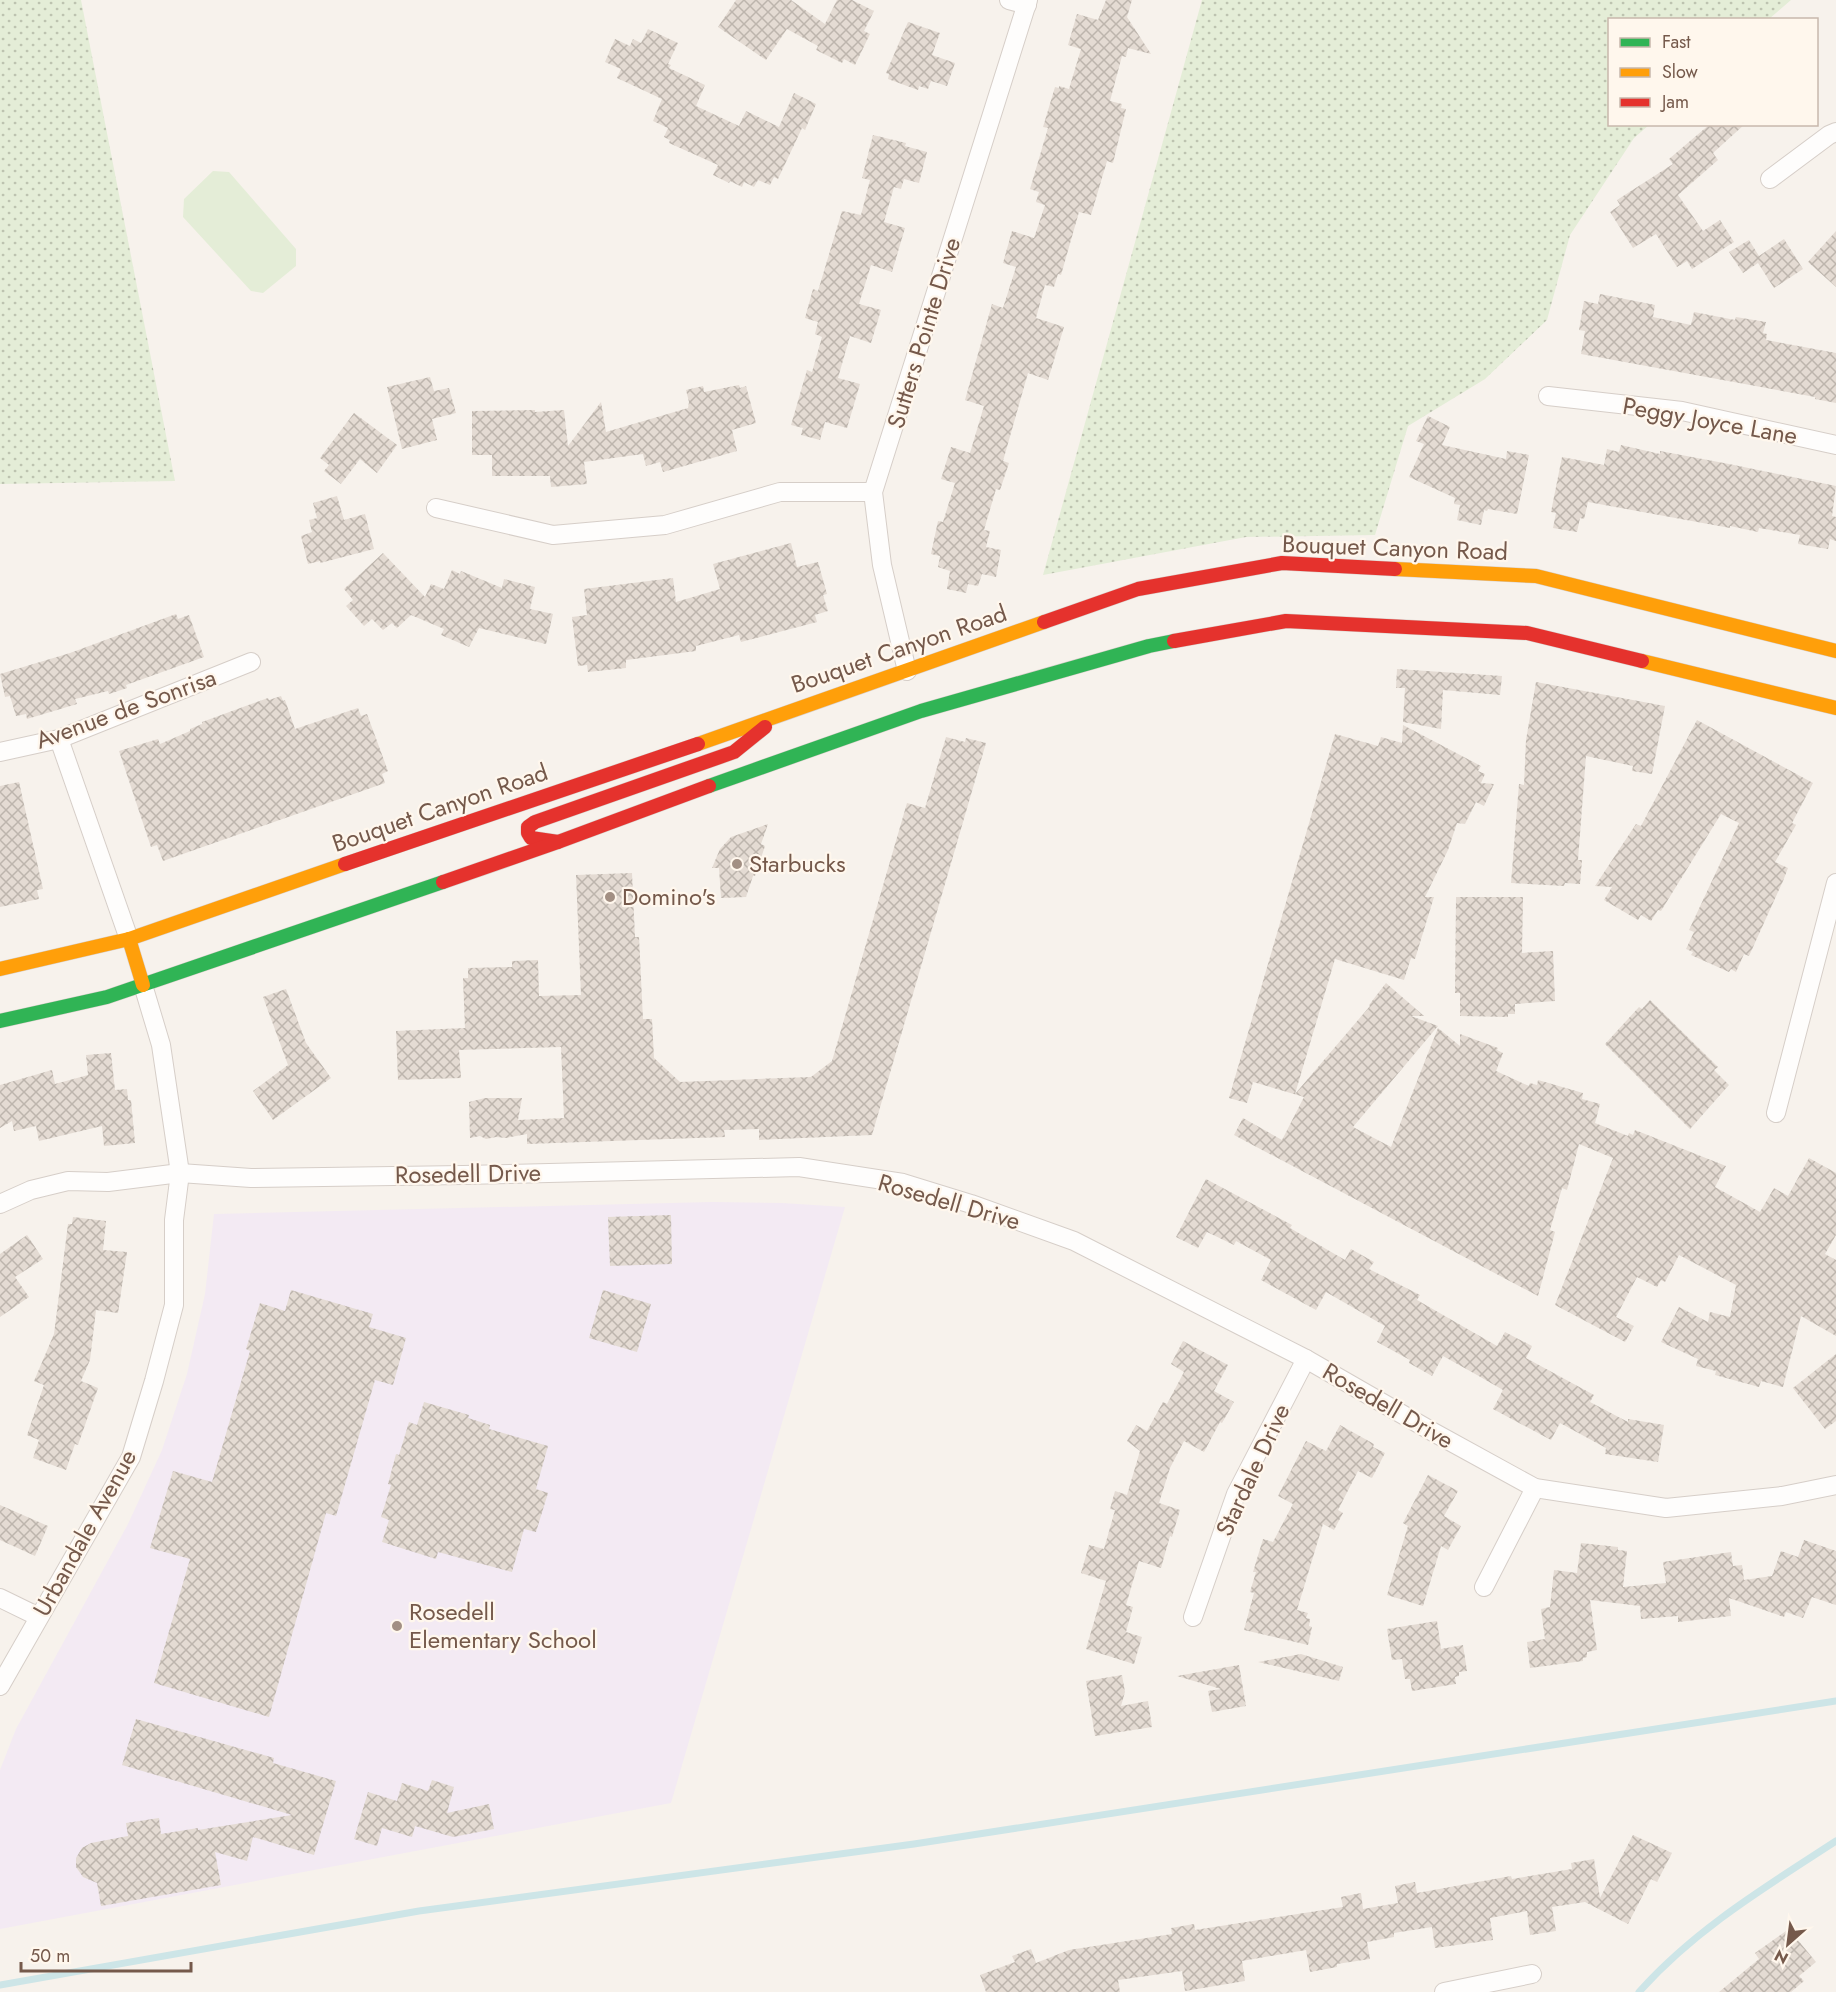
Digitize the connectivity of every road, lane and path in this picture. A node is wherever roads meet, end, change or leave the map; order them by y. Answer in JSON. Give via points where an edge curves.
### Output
{"nodes":[{"id":1,"x":1009,"y":0,"type":"edge"},
{"id":2,"x":1028,"y":2,"type":"edge"},
{"id":3,"x":1836,"y":132,"type":"edge"},
{"id":4,"x":1770,"y":179,"type":"dead end"},
{"id":5,"x":1548,"y":396,"type":"dead end"},
{"id":6,"x":1836,"y":445,"type":"edge"},
{"id":7,"x":873,"y":492,"type":"junction"},
{"id":8,"x":436,"y":508,"type":"dead end"},
{"id":9,"x":1836,"y":651,"type":"edge"},
{"id":10,"x":251,"y":662,"type":"dead end"},
{"id":11,"x":909,"y":676,"type":"junction"},
{"id":12,"x":1836,"y":708,"type":"edge"},
{"id":13,"x":781,"y":714,"type":"junction"},
{"id":14,"x":59,"y":739,"type":"junction"},
{"id":15,"x":0,"y":752,"type":"edge"},
{"id":16,"x":558,"y":842,"type":"junction"},
{"id":17,"x":1836,"y":883,"type":"edge"},
{"id":18,"x":129,"y":939,"type":"junction"},
{"id":19,"x":0,"y":969,"type":"edge"},
{"id":20,"x":143,"y":985,"type":"junction"},
{"id":21,"x":0,"y":1021,"type":"edge"},
{"id":22,"x":1776,"y":1113,"type":"dead end"},
{"id":23,"x":180,"y":1173,"type":"junction"},
{"id":24,"x":0,"y":1204,"type":"edge"},
{"id":25,"x":1306,"y":1359,"type":"junction"},
{"id":26,"x":1836,"y":1485,"type":"edge"},
{"id":27,"x":1535,"y":1488,"type":"junction"},
{"id":28,"x":1484,"y":1587,"type":"dead end"},
{"id":29,"x":0,"y":1598,"type":"edge"},
{"id":30,"x":39,"y":1617,"type":"junction"},
{"id":31,"x":1193,"y":1617,"type":"dead end"},
{"id":32,"x":0,"y":1686,"type":"edge"},
{"id":33,"x":1532,"y":1974,"type":"dead end"},
{"id":34,"x":1444,"y":1992,"type":"edge"}],
"edges":[{"from":1,"to":2,"type":"street"},
{"from":2,"to":7,"type":"street","name":"Sutters Pointe Drive"},
{"from":3,"to":4,"type":"street"},
{"from":5,"to":6,"type":"street","name":"Peggy Joyce Lane","via":[[1682,411]]},
{"from":7,"to":8,"type":"street","via":[[780,492],[665,525],[553,535]]},
{"from":7,"to":11,"type":"street","name":"Sutters Pointe Drive","via":[[882,565]]},
{"from":9,"to":11,"type":"main road","name":"Bouquet Canyon Road","via":[[1536,576],[1282,563],[1138,589]]},
{"from":10,"to":14,"type":"street","name":"Avenue de Sonrisa"},
{"from":11,"to":13,"type":"main road","name":"Bouquet Canyon Road"},
{"from":12,"to":16,"type":"main road","via":[[1527,633],[1286,621],[1149,646],[919,706]]},
{"from":13,"to":16,"type":"main road","via":[[734,752],[528,827],[531,838]]},
{"from":13,"to":18,"type":"main road","name":"Bouquet Canyon Road"},
{"from":14,"to":15,"type":"street","name":"Avenue de Sonrisa"},
{"from":14,"to":18,"type":"street"},
{"from":16,"to":20,"type":"main road"},
{"from":17,"to":22,"type":"street"},
{"from":18,"to":19,"type":"main road","name":"Bouquet Canyon Road"},
{"from":18,"to":20,"type":"main road"},
{"from":20,"to":21,"type":"main road"},
{"from":20,"to":23,"type":"street","name":"Urbandale Avenue","via":[[161,1045]]},
{"from":23,"to":24,"type":"street","name":"Rosedell Drive","via":[[108,1182],[68,1181],[31,1190]]},
{"from":23,"to":25,"type":"street","name":"Rosedell Drive","via":[[250,1178],[799,1167],[903,1183],[1074,1241]]},
{"from":23,"to":30,"type":"street","name":"Urbandale Avenue","via":[[174,1220],[174,1305],[131,1457]]},
{"from":25,"to":27,"type":"street","name":"Rosedell Drive"},
{"from":25,"to":31,"type":"street","name":"Stardale Drive","via":[[1236,1494]]},
{"from":26,"to":27,"type":"street","name":"Rosedell Drive","via":[[1782,1496],[1666,1508]]},
{"from":27,"to":28,"type":"street"},
{"from":29,"to":30,"type":"street"},
{"from":30,"to":32,"type":"street","name":"Urbandale Avenue"},
{"from":33,"to":34,"type":"street"}]}
